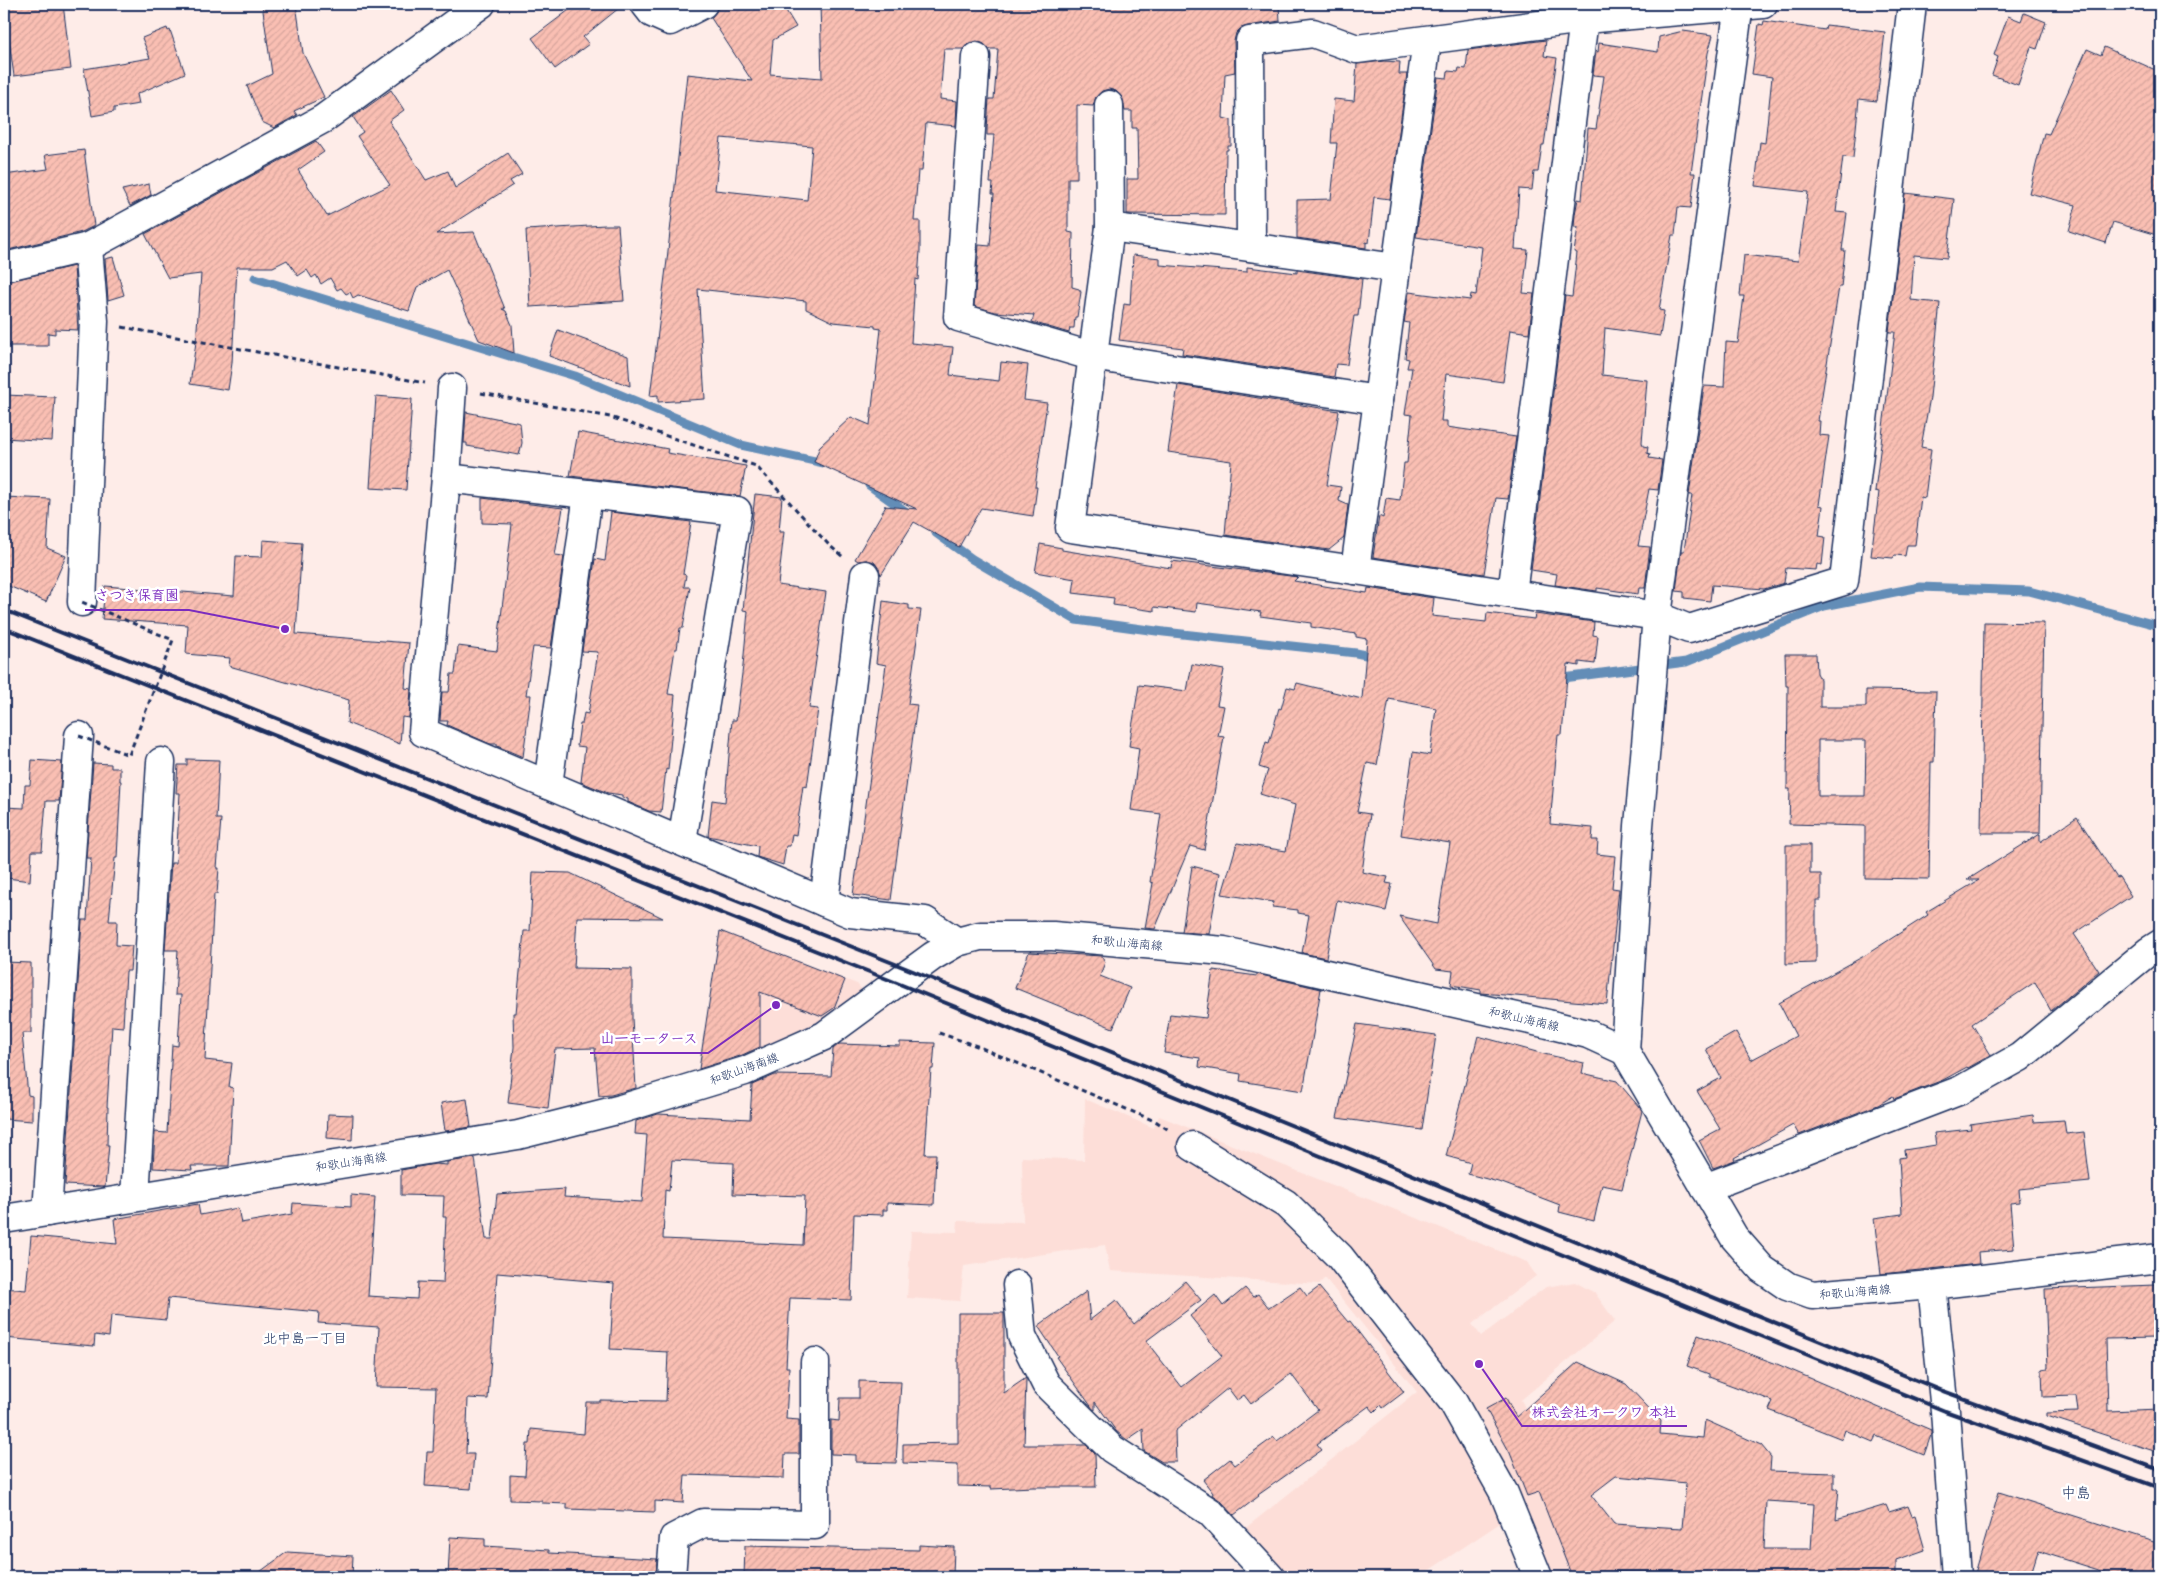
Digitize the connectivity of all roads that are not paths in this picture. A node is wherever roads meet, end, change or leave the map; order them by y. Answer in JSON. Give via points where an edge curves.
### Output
{"nodes":[{"id":1,"x":482,"y":4,"type":"edge"},
{"id":2,"x":645,"y":4,"type":"edge"},
{"id":3,"x":703,"y":4,"type":"edge"},
{"id":4,"x":1747,"y":4,"type":"edge"},
{"id":5,"x":1912,"y":4,"type":"edge"},
{"id":6,"x":1584,"y":20,"type":"junction"},
{"id":7,"x":1427,"y":41,"type":"junction"},
{"id":8,"x":976,"y":57,"type":"dead end"},
{"id":9,"x":1109,"y":105,"type":"dead end"},
{"id":10,"x":1110,"y":228,"type":"junction"},
{"id":11,"x":88,"y":247,"type":"junction"},
{"id":12,"x":1252,"y":247,"type":"junction"},
{"id":13,"x":4,"y":267,"type":"edge"},
{"id":14,"x":1396,"y":268,"type":"junction"},
{"id":15,"x":1091,"y":356,"type":"junction"},
{"id":16,"x":452,"y":388,"type":"road end"},
{"id":17,"x":1378,"y":400,"type":"junction"},
{"id":18,"x":446,"y":478,"type":"junction"},
{"id":19,"x":588,"y":494,"type":"junction"},
{"id":20,"x":1356,"y":570,"type":"junction"},
{"id":21,"x":865,"y":575,"type":"road end"},
{"id":22,"x":1512,"y":594,"type":"junction"},
{"id":23,"x":82,"y":602,"type":"road end"},
{"id":24,"x":1657,"y":616,"type":"junction"},
{"id":25,"x":79,"y":736,"type":"road end"},
{"id":26,"x":161,"y":762,"type":"dead end"},
{"id":27,"x":548,"y":785,"type":"junction"},
{"id":28,"x":682,"y":841,"type":"junction"},
{"id":29,"x":824,"y":902,"type":"junction"},
{"id":30,"x":958,"y":942,"type":"junction"},
{"id":31,"x":2160,"y":944,"type":"edge"},
{"id":32,"x":1625,"y":1051,"type":"junction"},
{"id":33,"x":1192,"y":1146,"type":"road end"},
{"id":34,"x":1705,"y":1188,"type":"junction"},
{"id":35,"x":135,"y":1197,"type":"junction"},
{"id":36,"x":47,"y":1212,"type":"junction"},
{"id":37,"x":4,"y":1219,"type":"edge"},
{"id":38,"x":2160,"y":1258,"type":"edge"},
{"id":39,"x":1017,"y":1284,"type":"dead end"},
{"id":40,"x":1932,"y":1285,"type":"junction"},
{"id":41,"x":814,"y":1362,"type":"dead end"},
{"id":42,"x":671,"y":1577,"type":"edge"},
{"id":43,"x":1270,"y":1577,"type":"edge"},
{"id":44,"x":1538,"y":1577,"type":"edge"},
{"id":45,"x":1957,"y":1577,"type":"edge"}],
"edges":[{"from":1,"to":11,"type":"street","via":[[323,119]]},
{"from":2,"to":3,"type":"street","via":[[652,13],[670,20]]},
{"from":4,"to":6,"type":"street"},
{"from":4,"to":24,"type":"street"},
{"from":5,"to":24,"type":"street","via":[[1844,581],[1689,629]]},
{"from":6,"to":7,"type":"street"},
{"from":6,"to":22,"type":"street"},
{"from":7,"to":12,"type":"street","via":[[1357,49],[1313,33],[1250,41]]},
{"from":7,"to":14,"type":"street"},
{"from":8,"to":15,"type":"street","via":[[958,317]]},
{"from":9,"to":10,"type":"street"},
{"from":10,"to":12,"type":"street"},
{"from":10,"to":15,"type":"street"},
{"from":11,"to":13,"type":"street"},
{"from":11,"to":23,"type":"street","via":[[94,322]]},
{"from":12,"to":14,"type":"street"},
{"from":14,"to":17,"type":"street"},
{"from":15,"to":17,"type":"street"},
{"from":15,"to":20,"type":"street","via":[[1070,528]]},
{"from":16,"to":18,"type":"street"},
{"from":17,"to":20,"type":"street"},
{"from":18,"to":19,"type":"street"},
{"from":18,"to":27,"type":"street","via":[[423,732]]},
{"from":19,"to":27,"type":"street"},
{"from":19,"to":28,"type":"street","via":[[737,511]]},
{"from":20,"to":22,"type":"street"},
{"from":21,"to":29,"type":"street"},
{"from":22,"to":24,"type":"street"},
{"from":24,"to":32,"type":"street","via":[[1639,826]]},
{"from":25,"to":36,"type":"street"},
{"from":26,"to":35,"type":"street"},
{"from":27,"to":28,"type":"street"},
{"from":28,"to":29,"type":"street"},
{"from":29,"to":30,"type":"street","via":[[850,912],[925,921]]},
{"from":30,"to":32,"type":"street","name":"和歌山海南線","via":[[980,936],[1053,936],[1224,951],[1548,1024],[1588,1034]]},
{"from":30,"to":35,"type":"street","name":"和歌山海南線","via":[[933,956],[824,1036],[735,1074],[621,1109],[518,1135]]},
{"from":31,"to":34,"type":"street","via":[[2020,1057],[1961,1090]]},
{"from":32,"to":34,"type":"street","name":"和歌山海南線"},
{"from":33,"to":44,"type":"street","via":[[1286,1204],[1340,1257],[1453,1402],[1504,1493]]},
{"from":34,"to":40,"type":"street","name":"和歌山海南線","via":[[1734,1236],[1762,1269],[1787,1286],[1812,1295]]},
{"from":35,"to":36,"type":"street","name":"和歌山海南線"},
{"from":36,"to":37,"type":"street","name":"和歌山海南線"},
{"from":38,"to":40,"type":"street","name":"和歌山海南線"},
{"from":39,"to":43,"type":"street","via":[[1022,1336],[1046,1384],[1112,1449],[1210,1512]]},
{"from":40,"to":45,"type":"street"},
{"from":41,"to":42,"type":"street","via":[[815,1525],[704,1523],[674,1538]]}]}
